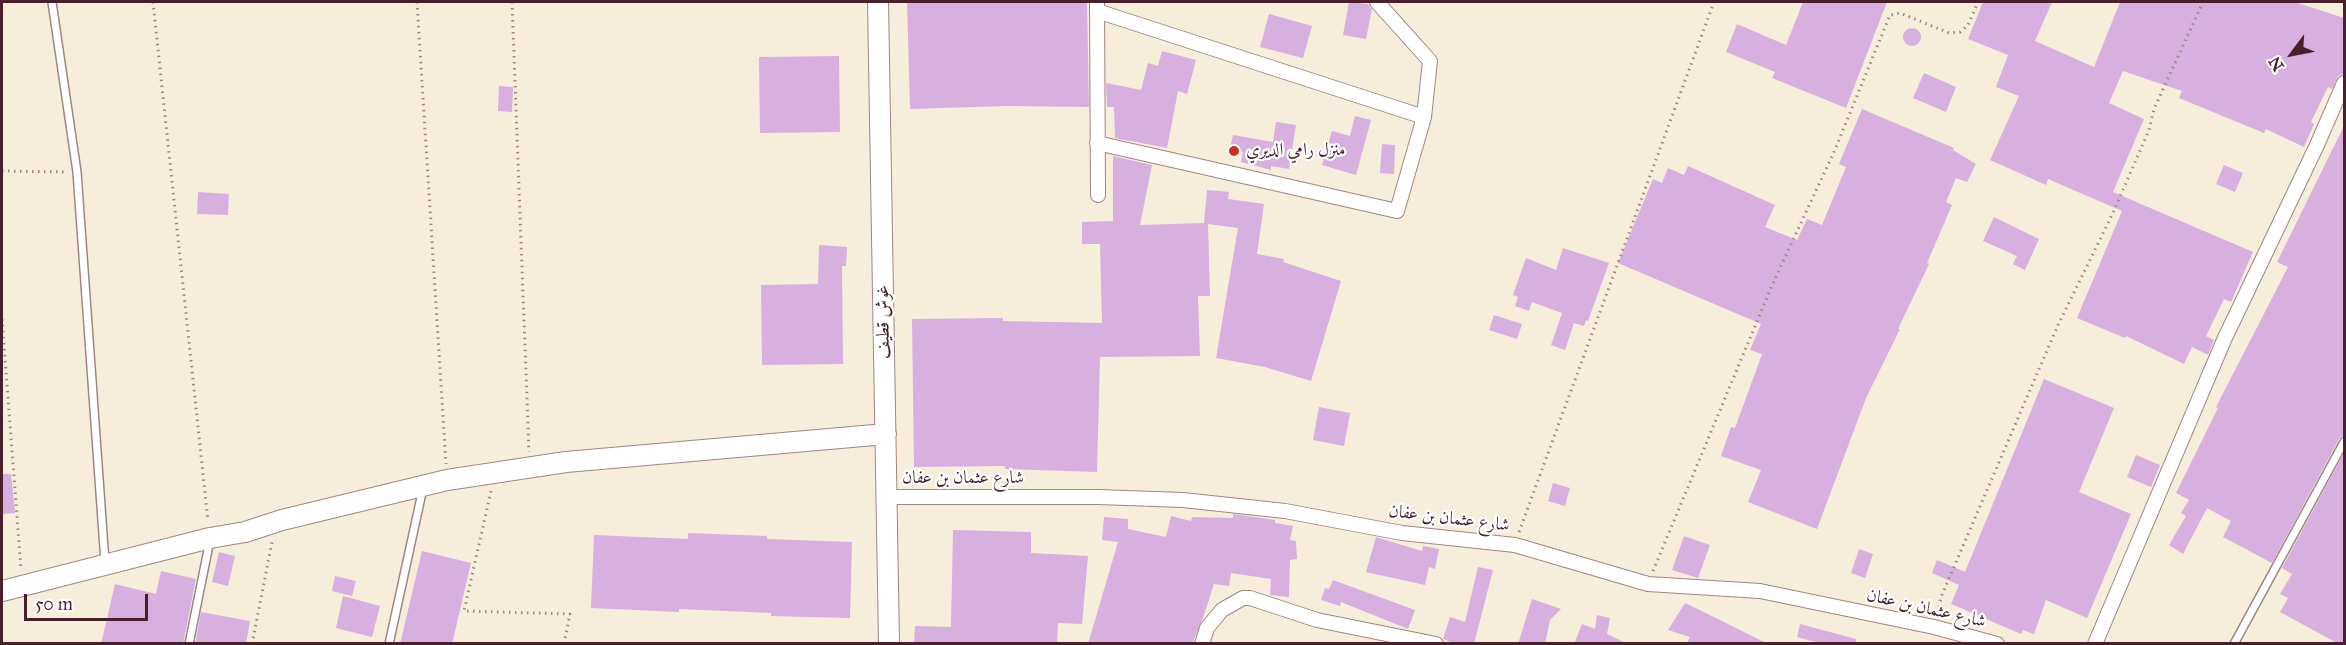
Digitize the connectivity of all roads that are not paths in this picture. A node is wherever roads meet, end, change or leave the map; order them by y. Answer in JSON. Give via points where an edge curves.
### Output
{"nodes":[{"id":1,"x":52,"y":2,"type":"edge"},
{"id":2,"x":878,"y":2,"type":"edge"},
{"id":3,"x":1377,"y":2,"type":"edge"},
{"id":4,"x":1097,"y":6,"type":"edge"},
{"id":5,"x":2344,"y":83,"type":"edge"},
{"id":6,"x":1424,"y":117,"type":"junction"},
{"id":7,"x":1097,"y":143,"type":"junction"},
{"id":8,"x":1098,"y":195,"type":"dead end"},
{"id":9,"x":886,"y":434,"type":"junction"},
{"id":10,"x":2344,"y":442,"type":"edge"},
{"id":11,"x":424,"y":485,"type":"junction"},
{"id":12,"x":886,"y":497,"type":"junction"},
{"id":13,"x":210,"y":538,"type":"junction"},
{"id":14,"x":105,"y":565,"type":"junction"},
{"id":15,"x":2,"y":591,"type":"edge"},
{"id":16,"x":189,"y":644,"type":"edge"},
{"id":17,"x":389,"y":644,"type":"edge"},
{"id":18,"x":889,"y":644,"type":"edge"},
{"id":19,"x":1202,"y":644,"type":"edge"},
{"id":20,"x":1436,"y":644,"type":"edge"},
{"id":21,"x":1997,"y":644,"type":"edge"},
{"id":22,"x":2095,"y":644,"type":"edge"},
{"id":23,"x":2234,"y":644,"type":"edge"}],
"edges":[{"from":1,"to":14,"type":"lane","via":[[77,172]]},
{"from":2,"to":9,"type":"street","name":"غوش قطيف"},
{"from":3,"to":6,"type":"street","via":[[1430,61]]},
{"from":4,"to":6,"type":"street"},
{"from":4,"to":7,"type":"street"},
{"from":5,"to":22,"type":"street","via":[[2224,340]]},
{"from":6,"to":7,"type":"street","via":[[1397,211]]},
{"from":7,"to":8,"type":"street"},
{"from":9,"to":11,"type":"street","via":[[566,462]]},
{"from":9,"to":12,"type":"street","name":"غوش قطيف"},
{"from":10,"to":23,"type":"lane"},
{"from":11,"to":13,"type":"street"},
{"from":11,"to":17,"type":"lane"},
{"from":12,"to":18,"type":"street","name":"غوش قطيف"},
{"from":12,"to":21,"type":"street","name":"شارع عثمان بن عفان","via":[[1098,497],[1183,500],[1285,511],[1402,533],[1515,545],[1648,584],[1760,591]]},
{"from":13,"to":14,"type":"street"},
{"from":13,"to":16,"type":"lane"},
{"from":14,"to":15,"type":"street"},
{"from":19,"to":20,"type":"street","via":[[1207,628],[1222,610],[1250,598],[1317,620]]}]}
